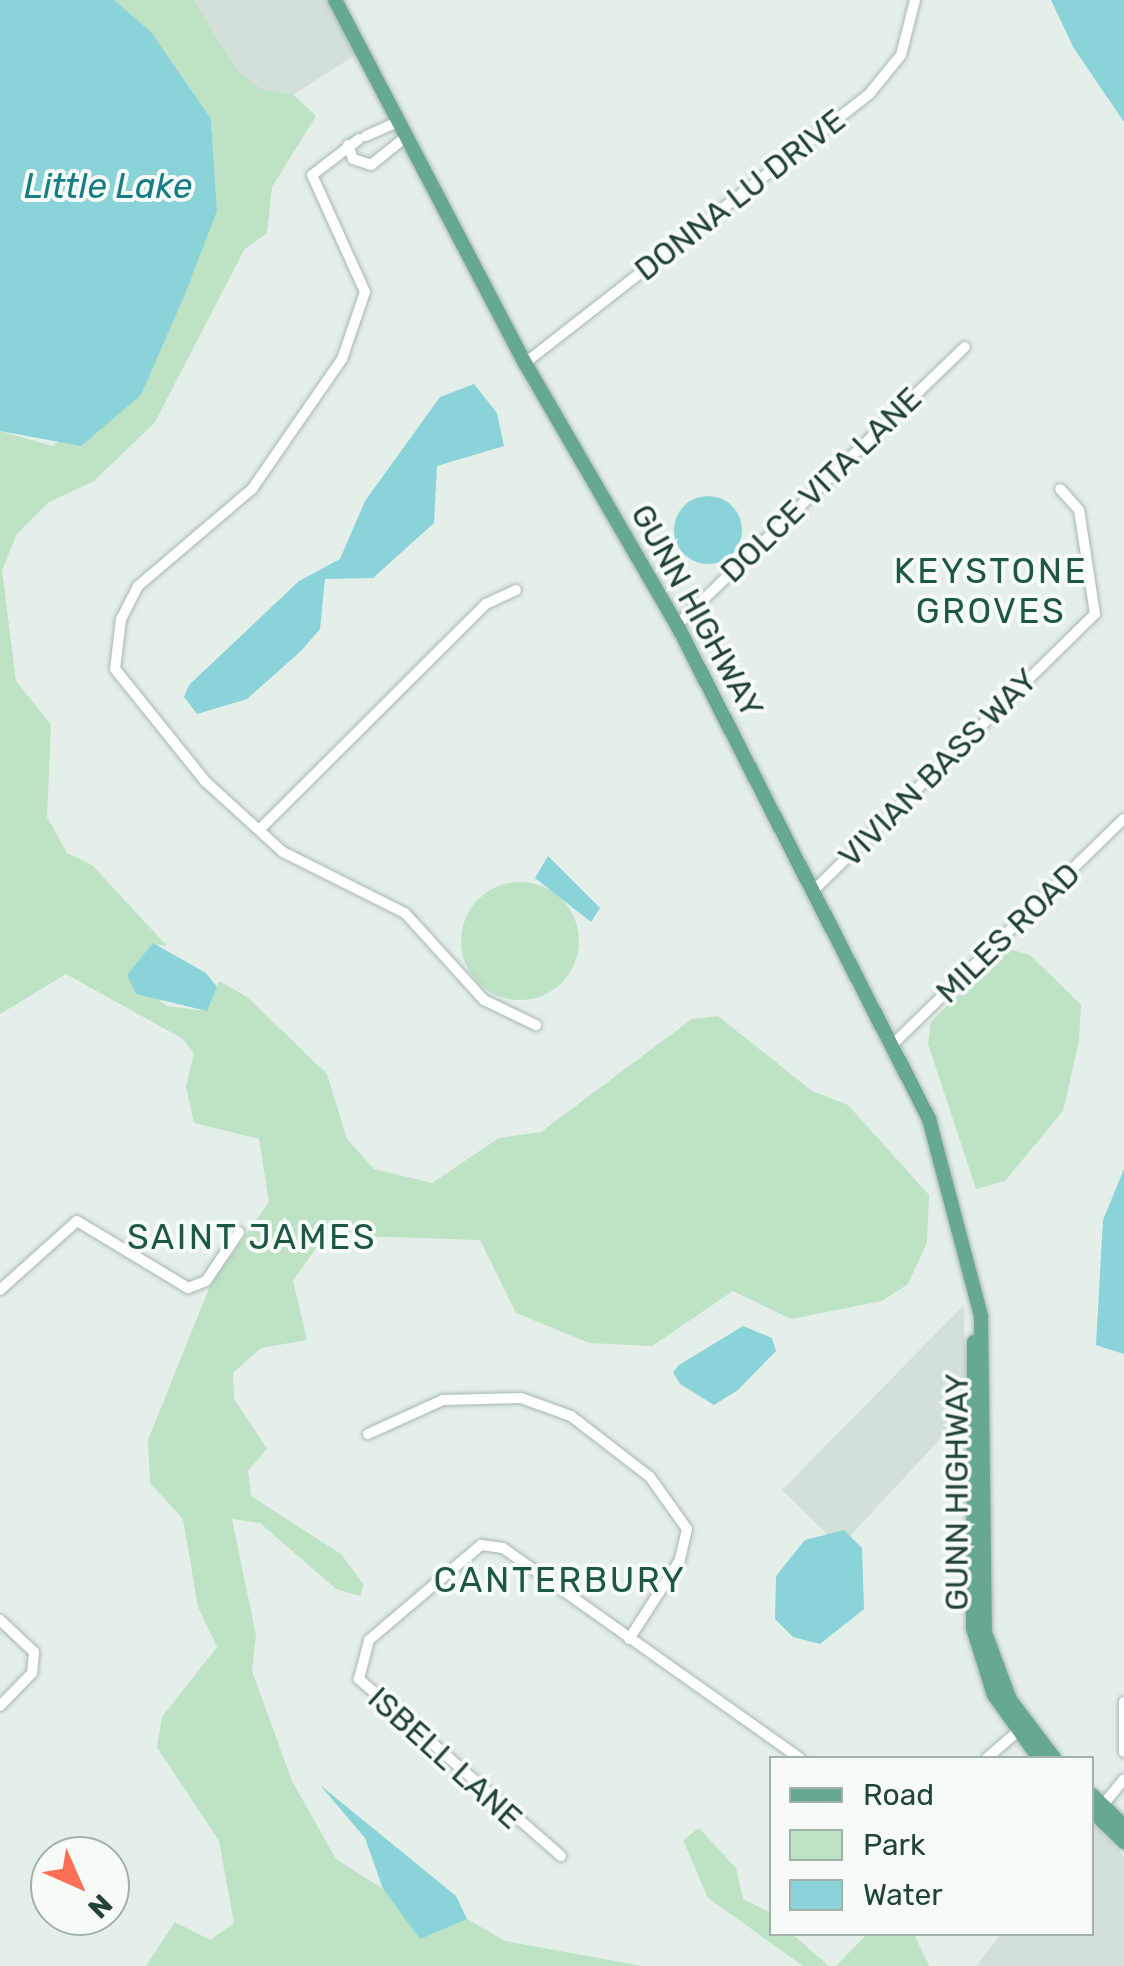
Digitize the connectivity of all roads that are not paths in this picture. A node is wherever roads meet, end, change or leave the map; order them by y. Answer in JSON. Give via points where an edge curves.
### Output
{"nodes":[{"id":1,"x":335,"y":0,"type":"edge"},
{"id":2,"x":914,"y":0,"type":"edge"},
{"id":3,"x":399,"y":121,"type":"junction"},
{"id":4,"x":407,"y":136,"type":"junction"},
{"id":5,"x":358,"y":140,"type":"junction"},
{"id":6,"x":964,"y":347,"type":"dead end"},
{"id":7,"x":525,"y":363,"type":"junction"},
{"id":8,"x":1060,"y":489,"type":"dead end"},
{"id":9,"x":516,"y":590,"type":"dead end"},
{"id":10,"x":677,"y":625,"type":"junction"},
{"id":11,"x":1124,"y":819,"type":"edge"},
{"id":12,"x":262,"y":826,"type":"junction"},
{"id":13,"x":816,"y":889,"type":"junction"},
{"id":14,"x":536,"y":1025,"type":"dead end"},
{"id":15,"x":891,"y":1046,"type":"junction"},
{"id":16,"x":239,"y":1232,"type":"dead end"},
{"id":17,"x":0,"y":1290,"type":"edge"},
{"id":18,"x":368,"y":1434,"type":"dead end"},
{"id":19,"x":0,"y":1620,"type":"edge"},
{"id":20,"x":629,"y":1639,"type":"junction"},
{"id":21,"x":1124,"y":1702,"type":"edge"},
{"id":22,"x":0,"y":1706,"type":"edge"},
{"id":23,"x":1020,"y":1729,"type":"junction"},
{"id":24,"x":1124,"y":1752,"type":"edge"},
{"id":25,"x":798,"y":1756,"type":"edge"},
{"id":26,"x":989,"y":1756,"type":"edge"},
{"id":27,"x":1038,"y":1756,"type":"edge"},
{"id":28,"x":1052,"y":1756,"type":"edge"},
{"id":29,"x":1124,"y":1779,"type":"edge"},
{"id":30,"x":1095,"y":1803,"type":"edge"},
{"id":31,"x":1124,"y":1826,"type":"edge"},
{"id":32,"x":1124,"y":1842,"type":"edge"},
{"id":33,"x":561,"y":1856,"type":"dead end"}],
"edges":[{"from":1,"to":3,"type":"main road","name":"GUNN HIGHWAY"},
{"from":2,"to":7,"type":"street","name":"DONNA LU DRIVE","via":[[902,55],[870,93]]},
{"from":3,"to":4,"type":"main road","name":"GUNN HIGHWAY"},
{"from":3,"to":5,"type":"street"},
{"from":4,"to":5,"type":"street","via":[[372,165],[352,159]]},
{"from":4,"to":7,"type":"main road","name":"GUNN HIGHWAY"},
{"from":5,"to":12,"type":"street","via":[[312,175],[365,292],[342,359],[252,490],[138,586],[121,618],[115,669],[206,782]]},
{"from":6,"to":10,"type":"street","name":"DOLCE VITA LANE"},
{"from":7,"to":10,"type":"main road","name":"GUNN HIGHWAY"},
{"from":8,"to":13,"type":"street","name":"VIVIAN BASS WAY","via":[[1079,510],[1094,614]]},
{"from":9,"to":12,"type":"street","via":[[486,604]]},
{"from":10,"to":13,"type":"main road","name":"GUNN HIGHWAY"},
{"from":11,"to":15,"type":"street","name":"MILES ROAD"},
{"from":12,"to":14,"type":"street","via":[[305,869],[405,913],[484,1000]]},
{"from":13,"to":15,"type":"main road","name":"GUNN HIGHWAY"},
{"from":15,"to":23,"type":"main road","name":"GUNN HIGHWAY","via":[[946,1164],[970,1266],[972,1617],[983,1668]]},
{"from":16,"to":17,"type":"street","via":[[206,1281],[188,1288],[77,1221]]},
{"from":18,"to":20,"type":"street","via":[[443,1400],[521,1398],[571,1416],[650,1477],[688,1530],[680,1560]]},
{"from":19,"to":22,"type":"street","via":[[34,1652],[32,1673]]},
{"from":20,"to":25,"type":"street","name":"ISBELL LANE","via":[[746,1712]]},
{"from":20,"to":33,"type":"street","name":"ISBELL LANE","via":[[503,1548],[482,1544],[360,1657],[359,1679],[378,1703]]},
{"from":21,"to":24,"type":"street"},
{"from":23,"to":26,"type":"street"},
{"from":23,"to":27,"type":"main road","name":"GUNN HIGHWAY"},
{"from":23,"to":28,"type":"main road","name":"GUNN HIGHWAY"},
{"from":29,"to":30,"type":"street"},
{"from":30,"to":31,"type":"main road"},
{"from":30,"to":32,"type":"main road"}]}
